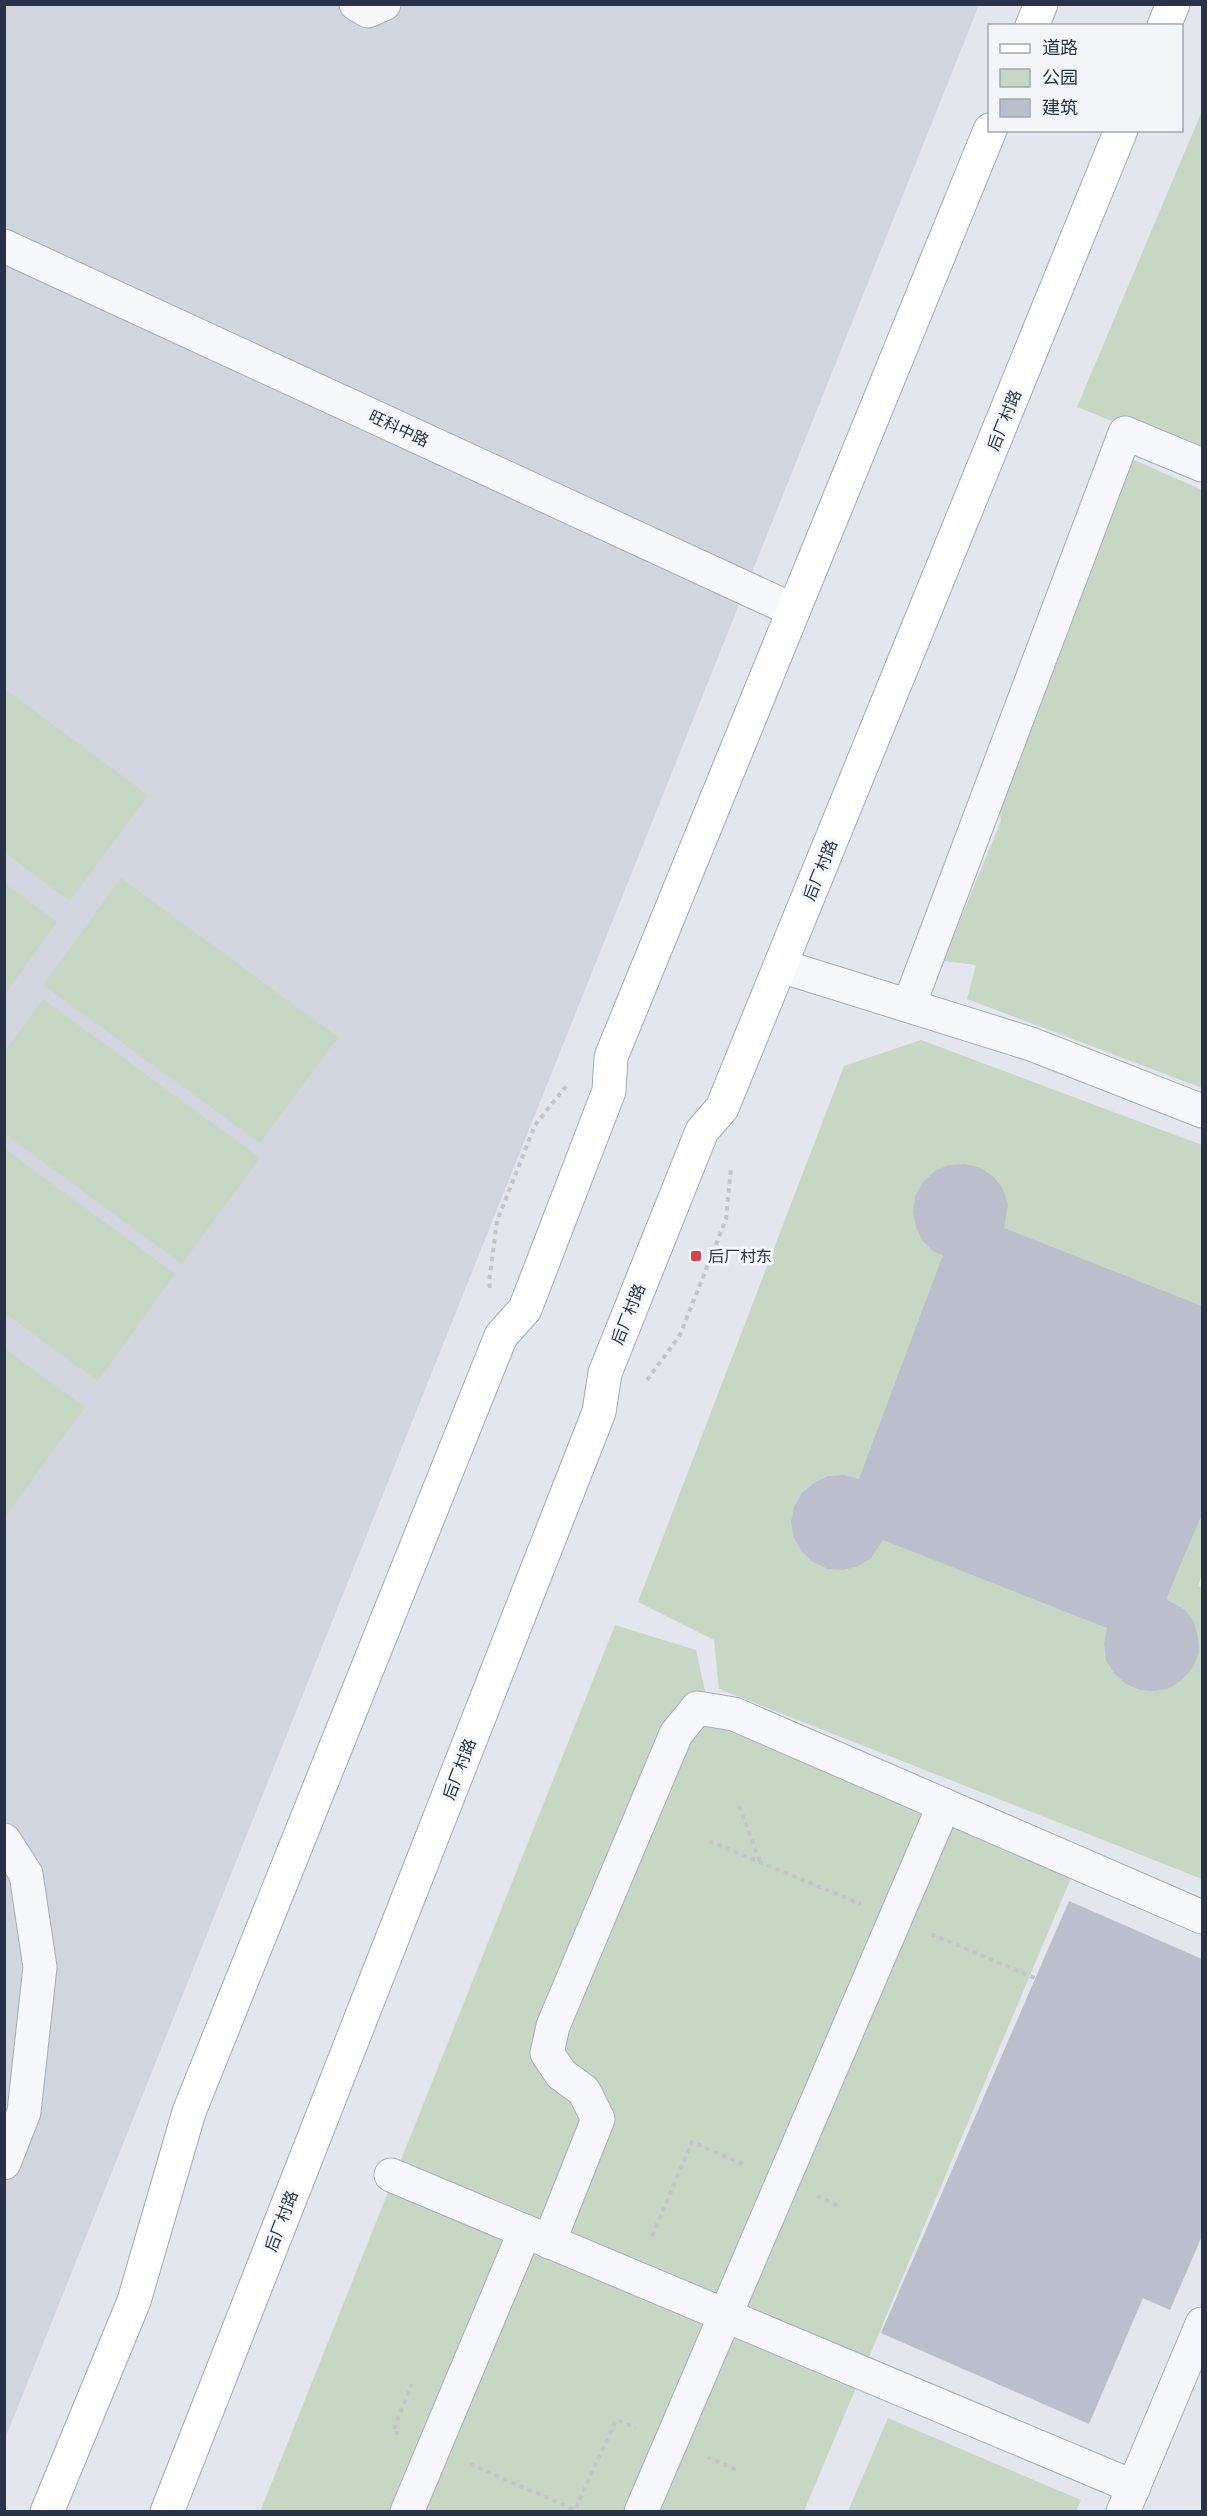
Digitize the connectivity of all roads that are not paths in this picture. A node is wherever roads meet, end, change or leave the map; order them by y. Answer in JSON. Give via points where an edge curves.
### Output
{"nodes":[{"id":1,"x":356,"y":4,"type":"edge"},
{"id":2,"x":384,"y":4,"type":"edge"},
{"id":3,"x":1041,"y":4,"type":"edge"},
{"id":4,"x":1173,"y":4,"type":"edge"},
{"id":5,"x":1033,"y":24,"type":"edge"},
{"id":6,"x":1165,"y":24,"type":"edge"},
{"id":7,"x":989,"y":132,"type":"edge"},
{"id":8,"x":1120,"y":132,"type":"edge"},
{"id":9,"x":4,"y":246,"type":"edge"},
{"id":10,"x":1199,"y":455,"type":"edge"},
{"id":11,"x":793,"y":610,"type":"junction"},
{"id":12,"x":781,"y":966,"type":"junction"},
{"id":13,"x":909,"y":1005,"type":"junction"},
{"id":14,"x":1203,"y":1111,"type":"edge"},
{"id":15,"x":944,"y":1805,"type":"junction"},
{"id":16,"x":4,"y":1840,"type":"edge"},
{"id":17,"x":1203,"y":1917,"type":"edge"},
{"id":18,"x":4,"y":2163,"type":"edge"},
{"id":19,"x":391,"y":2175,"type":"dead end"},
{"id":20,"x":537,"y":2236,"type":"junction"},
{"id":21,"x":725,"y":2316,"type":"junction"},
{"id":22,"x":1203,"y":2324,"type":"edge"},
{"id":23,"x":1128,"y":2499,"type":"edge"},
{"id":24,"x":47,"y":2511,"type":"edge"},
{"id":25,"x":167,"y":2511,"type":"edge"},
{"id":26,"x":407,"y":2511,"type":"edge"},
{"id":27,"x":641,"y":2511,"type":"edge"}],
"edges":[{"from":1,"to":2,"type":"street","via":[[368,11]]},
{"from":3,"to":5,"type":"main road"},
{"from":4,"to":6,"type":"main road"},
{"from":7,"to":11,"type":"main road"},
{"from":8,"to":12,"type":"main road","name":"后厂村路"},
{"from":9,"to":11,"type":"street","name":"旺科中路"},
{"from":10,"to":13,"type":"street","via":[[1125,433]]},
{"from":11,"to":24,"type":"main road","via":[[612,1057],[609,1091],[525,1309],[501,1336],[189,2112],[134,2301]]},
{"from":12,"to":13,"type":"street"},
{"from":12,"to":25,"type":"main road","name":"后厂村路","via":[[722,1108],[702,1131],[605,1373],[599,1412]]},
{"from":13,"to":14,"type":"street","via":[[1031,1044]]},
{"from":15,"to":17,"type":"street"},
{"from":15,"to":20,"type":"street","via":[[734,1714],[697,1708],[676,1734],[553,2025],[547,2053],[561,2074],[584,2091],[598,2119]]},
{"from":15,"to":21,"type":"street"},
{"from":16,"to":18,"type":"street","via":[[26,1874],[40,1967],[24,2112]]},
{"from":19,"to":20,"type":"street"},
{"from":20,"to":21,"type":"street"},
{"from":20,"to":26,"type":"street"},
{"from":21,"to":23,"type":"street"},
{"from":21,"to":27,"type":"street"},
{"from":22,"to":23,"type":"street"}]}
